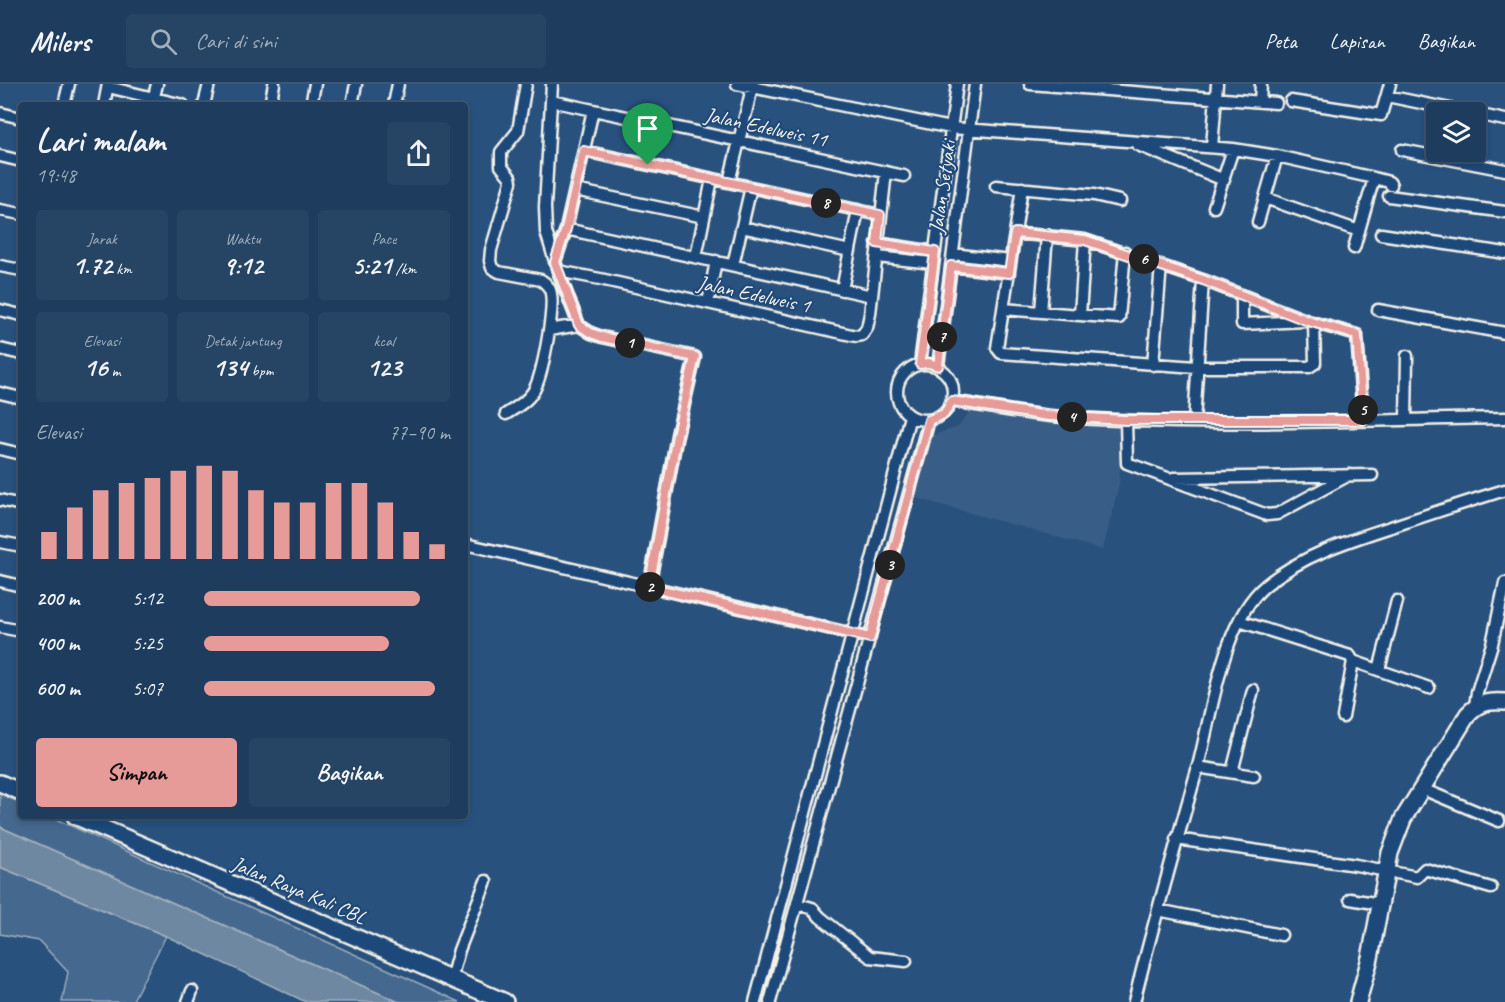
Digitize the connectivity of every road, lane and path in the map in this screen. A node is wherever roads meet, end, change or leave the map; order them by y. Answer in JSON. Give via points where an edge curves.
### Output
{"nodes":[{"id":1,"x":69,"y":84,"type":"edge"},
{"id":2,"x":157,"y":84,"type":"edge"},
{"id":3,"x":209,"y":84,"type":"edge"},
{"id":4,"x":273,"y":84,"type":"edge"},
{"id":5,"x":315,"y":84,"type":"edge"},
{"id":6,"x":356,"y":84,"type":"edge"},
{"id":7,"x":398,"y":84,"type":"edge"},
{"id":8,"x":526,"y":84,"type":"edge"},
{"id":9,"x":550,"y":84,"type":"edge"},
{"id":10,"x":737,"y":84,"type":"edge"},
{"id":11,"x":957,"y":84,"type":"edge"},
{"id":12,"x":975,"y":84,"type":"edge"},
{"id":13,"x":1030,"y":84,"type":"edge"},
{"id":14,"x":1217,"y":84,"type":"edge"},
{"id":15,"x":1261,"y":84,"type":"edge"},
{"id":16,"x":1390,"y":84,"type":"edge"},
{"id":17,"x":108,"y":85,"type":"edge"},
{"id":18,"x":1043,"y":85,"type":"edge"},
{"id":19,"x":753,"y":86,"type":"edge"},
{"id":20,"x":1387,"y":96,"type":"junction"},
{"id":21,"x":1216,"y":99,"type":"junction"},
{"id":22,"x":550,"y":101,"type":"junction"},
{"id":23,"x":1291,"y":101,"type":"dead end"},
{"id":24,"x":65,"y":102,"type":"edge"},
{"id":25,"x":105,"y":102,"type":"edge"},
{"id":26,"x":153,"y":102,"type":"edge"},
{"id":27,"x":205,"y":102,"type":"edge"},
{"id":28,"x":270,"y":102,"type":"edge"},
{"id":29,"x":312,"y":102,"type":"edge"},
{"id":30,"x":353,"y":102,"type":"edge"},
{"id":31,"x":395,"y":102,"type":"edge"},
{"id":32,"x":1260,"y":102,"type":"junction"},
{"id":33,"x":1276,"y":103,"type":"dead end"},
{"id":34,"x":1426,"y":104,"type":"edge"},
{"id":35,"x":593,"y":110,"type":"junction"},
{"id":36,"x":0,"y":114,"type":"edge"},
{"id":37,"x":1486,"y":116,"type":"edge"},
{"id":38,"x":18,"y":117,"type":"edge"},
{"id":39,"x":1505,"y":120,"type":"edge"},
{"id":40,"x":951,"y":128,"type":"junction"},
{"id":41,"x":969,"y":130,"type":"junction"},
{"id":42,"x":739,"y":141,"type":"junction"},
{"id":43,"x":1126,"y":141,"type":"junction"},
{"id":44,"x":1212,"y":147,"type":"junction"},
{"id":45,"x":1233,"y":149,"type":"junction"},
{"id":46,"x":1402,"y":150,"type":"dead end"},
{"id":47,"x":584,"y":151,"type":"junction"},
{"id":48,"x":0,"y":156,"type":"edge"},
{"id":49,"x":1277,"y":156,"type":"junction"},
{"id":50,"x":18,"y":160,"type":"edge"},
{"id":51,"x":1505,"y":170,"type":"edge"},
{"id":52,"x":886,"y":172,"type":"junction"},
{"id":53,"x":904,"y":176,"type":"dead end"},
{"id":54,"x":1374,"y":178,"type":"junction"},
{"id":55,"x":712,"y":179,"type":"junction"},
{"id":56,"x":1224,"y":180,"type":"junction"},
{"id":57,"x":729,"y":182,"type":"junction"},
{"id":58,"x":996,"y":186,"type":"dead end"},
{"id":59,"x":751,"y":187,"type":"junction"},
{"id":60,"x":1022,"y":188,"type":"junction"},
{"id":61,"x":575,"y":190,"type":"junction"},
{"id":62,"x":1265,"y":198,"type":"junction"},
{"id":63,"x":1120,"y":201,"type":"dead end"},
{"id":64,"x":1215,"y":207,"type":"dead end"},
{"id":65,"x":0,"y":210,"type":"edge"},
{"id":66,"x":858,"y":210,"type":"junction"},
{"id":67,"x":1505,"y":212,"type":"edge"},
{"id":68,"x":18,"y":213,"type":"edge"},
{"id":69,"x":880,"y":215,"type":"junction"},
{"id":70,"x":704,"y":217,"type":"junction"},
{"id":71,"x":1258,"y":222,"type":"dead end"},
{"id":72,"x":742,"y":227,"type":"junction"},
{"id":73,"x":566,"y":229,"type":"junction"},
{"id":74,"x":1359,"y":231,"type":"junction"},
{"id":75,"x":1015,"y":233,"type":"junction"},
{"id":76,"x":1381,"y":234,"type":"dead end"},
{"id":77,"x":1047,"y":235,"type":"junction"},
{"id":78,"x":1085,"y":240,"type":"junction"},
{"id":79,"x":877,"y":243,"type":"junction"},
{"id":80,"x":1354,"y":248,"type":"dead end"},
{"id":81,"x":850,"y":251,"type":"junction"},
{"id":82,"x":1125,"y":252,"type":"junction"},
{"id":83,"x":1505,"y":253,"type":"edge"},
{"id":84,"x":953,"y":254,"type":"junction"},
{"id":85,"x":696,"y":257,"type":"junction"},
{"id":86,"x":877,"y":257,"type":"junction"},
{"id":87,"x":934,"y":257,"type":"junction"},
{"id":88,"x":716,"y":261,"type":"junction"},
{"id":89,"x":733,"y":265,"type":"junction"},
{"id":90,"x":1161,"y":265,"type":"junction"},
{"id":91,"x":0,"y":266,"type":"edge"},
{"id":92,"x":951,"y":266,"type":"junction"},
{"id":93,"x":556,"y":267,"type":"junction"},
{"id":94,"x":1010,"y":267,"type":"junction"},
{"id":95,"x":18,"y":269,"type":"edge"},
{"id":96,"x":1203,"y":280,"type":"junction"},
{"id":97,"x":562,"y":283,"type":"junction"},
{"id":98,"x":550,"y":288,"type":"junction"},
{"id":99,"x":842,"y":290,"type":"junction"},
{"id":100,"x":1242,"y":295,"type":"junction"},
{"id":101,"x":872,"y":296,"type":"junction"},
{"id":102,"x":708,"y":303,"type":"junction"},
{"id":103,"x":1003,"y":309,"type":"junction"},
{"id":104,"x":0,"y":310,"type":"edge"},
{"id":105,"x":1378,"y":310,"type":"dead end"},
{"id":106,"x":1041,"y":312,"type":"junction"},
{"id":107,"x":18,"y":314,"type":"edge"},
{"id":108,"x":1080,"y":315,"type":"junction"},
{"id":109,"x":1311,"y":322,"type":"junction"},
{"id":110,"x":579,"y":325,"type":"junction"},
{"id":111,"x":549,"y":330,"type":"junction"},
{"id":112,"x":1505,"y":333,"type":"edge"},
{"id":113,"x":0,"y":349,"type":"edge"},
{"id":114,"x":18,"y":353,"type":"edge"},
{"id":115,"x":1407,"y":356,"type":"dead end"},
{"id":116,"x":920,"y":364,"type":"junction"},
{"id":117,"x":1153,"y":364,"type":"junction"},
{"id":118,"x":938,"y":366,"type":"junction"},
{"id":119,"x":1196,"y":367,"type":"junction"},
{"id":120,"x":0,"y":393,"type":"edge"},
{"id":121,"x":18,"y":397,"type":"edge"},
{"id":122,"x":952,"y":401,"type":"junction"},
{"id":123,"x":506,"y":414,"type":"dead end"},
{"id":124,"x":910,"y":416,"type":"junction"},
{"id":125,"x":1505,"y":418,"type":"edge"},
{"id":126,"x":929,"y":420,"type":"junction"},
{"id":127,"x":1126,"y":420,"type":"junction"},
{"id":128,"x":1363,"y":420,"type":"junction"},
{"id":129,"x":1406,"y":420,"type":"junction"},
{"id":130,"x":1194,"y":422,"type":"junction"},
{"id":131,"x":0,"y":449,"type":"edge"},
{"id":132,"x":18,"y":452,"type":"edge"},
{"id":133,"x":1372,"y":475,"type":"dead end"},
{"id":134,"x":1349,"y":476,"type":"junction"},
{"id":135,"x":1167,"y":478,"type":"junction"},
{"id":136,"x":1505,"y":490,"type":"edge"},
{"id":137,"x":0,"y":500,"type":"edge"},
{"id":138,"x":18,"y":504,"type":"edge"},
{"id":139,"x":0,"y":542,"type":"edge"},
{"id":140,"x":18,"y":545,"type":"edge"},
{"id":141,"x":468,"y":545,"type":"edge"},
{"id":142,"x":0,"y":582,"type":"edge"},
{"id":143,"x":1505,"y":583,"type":"edge"},
{"id":144,"x":18,"y":585,"type":"edge"},
{"id":145,"x":649,"y":587,"type":"junction"},
{"id":146,"x":1397,"y":601,"type":"dead end"},
{"id":147,"x":1503,"y":605,"type":"edge"},
{"id":148,"x":1239,"y":621,"type":"junction"},
{"id":149,"x":0,"y":627,"type":"edge"},
{"id":150,"x":18,"y":630,"type":"edge"},
{"id":151,"x":852,"y":634,"type":"junction"},
{"id":152,"x":870,"y":638,"type":"junction"},
{"id":153,"x":1353,"y":661,"type":"junction"},
{"id":154,"x":1379,"y":670,"type":"junction"},
{"id":155,"x":1429,"y":688,"type":"dead end"},
{"id":156,"x":1253,"y":690,"type":"dead end"},
{"id":157,"x":1505,"y":702,"type":"edge"},
{"id":158,"x":1475,"y":706,"type":"junction"},
{"id":159,"x":1343,"y":717,"type":"dead end"},
{"id":160,"x":1197,"y":767,"type":"junction"},
{"id":161,"x":1232,"y":772,"type":"junction"},
{"id":162,"x":1254,"y":776,"type":"dead end"},
{"id":163,"x":0,"y":783,"type":"edge"},
{"id":164,"x":1420,"y":788,"type":"junction"},
{"id":165,"x":18,"y":791,"type":"edge"},
{"id":166,"x":82,"y":819,"type":"edge"},
{"id":167,"x":1499,"y":821,"type":"dead end"},
{"id":168,"x":1176,"y":839,"type":"junction"},
{"id":169,"x":1386,"y":872,"type":"junction"},
{"id":170,"x":486,"y":881,"type":"dead end"},
{"id":171,"x":1491,"y":888,"type":"dead end"},
{"id":172,"x":1350,"y":898,"type":"dead end"},
{"id":173,"x":1380,"y":903,"type":"junction"},
{"id":174,"x":798,"y":904,"type":"junction"},
{"id":175,"x":1158,"y":909,"type":"junction"},
{"id":176,"x":1281,"y":934,"type":"dead end"},
{"id":177,"x":906,"y":961,"type":"dead end"},
{"id":178,"x":451,"y":979,"type":"junction"},
{"id":179,"x":505,"y":1002,"type":"edge"},
{"id":180,"x":754,"y":1002,"type":"edge"},
{"id":181,"x":770,"y":1002,"type":"edge"},
{"id":182,"x":1134,"y":1002,"type":"edge"},
{"id":183,"x":1358,"y":1002,"type":"edge"}],
"edges":[{"from":1,"to":24,"type":"street"},
{"from":2,"to":26,"type":"street"},
{"from":3,"to":27,"type":"street"},
{"from":4,"to":28,"type":"street"},
{"from":5,"to":29,"type":"street"},
{"from":6,"to":30,"type":"street"},
{"from":7,"to":31,"type":"street"},
{"from":8,"to":98,"type":"street","via":[[518,131],[501,152],[501,166],[511,182],[490,261],[492,268],[500,272],[541,280]]},
{"from":9,"to":22,"type":"street"},
{"from":10,"to":19,"type":"street"},
{"from":11,"to":40,"type":"street"},
{"from":12,"to":41,"type":"street","name":"Jalan Setyaki"},
{"from":13,"to":18,"type":"street"},
{"from":14,"to":21,"type":"street"},
{"from":15,"to":32,"type":"street"},
{"from":16,"to":20,"type":"street"},
{"from":17,"to":25,"type":"street"},
{"from":17,"to":26,"type":"street"},
{"from":18,"to":21,"type":"street"},
{"from":19,"to":40,"type":"street"},
{"from":19,"to":42,"type":"street"},
{"from":20,"to":23,"type":"street","via":[[1379,115]]},
{"from":20,"to":34,"type":"street"},
{"from":21,"to":32,"type":"street"},
{"from":21,"to":44,"type":"street"},
{"from":22,"to":35,"type":"street","name":"Jalan Edelweis 11"},
{"from":22,"to":93,"type":"street","via":[[544,219]]},
{"from":32,"to":33,"type":"street"},
{"from":35,"to":42,"type":"street","name":"Jalan Edelweis 11"},
{"from":35,"to":47,"type":"street"},
{"from":36,"to":38,"type":"street"},
{"from":37,"to":39,"type":"street"},
{"from":40,"to":41,"type":"street"},
{"from":40,"to":87,"type":"street"},
{"from":41,"to":43,"type":"street"},
{"from":41,"to":84,"type":"street","name":"Jalan Setyaki"},
{"from":42,"to":52,"type":"street","name":"Jalan Edelweis 11"},
{"from":42,"to":57,"type":"street"},
{"from":43,"to":44,"type":"street"},
{"from":43,"to":56,"type":"street"},
{"from":44,"to":45,"type":"street"},
{"from":45,"to":49,"type":"street"},
{"from":45,"to":56,"type":"street"},
{"from":46,"to":51,"type":"street"},
{"from":47,"to":55,"type":"street"},
{"from":47,"to":61,"type":"street"},
{"from":48,"to":50,"type":"street"},
{"from":49,"to":54,"type":"street"},
{"from":49,"to":62,"type":"street"},
{"from":52,"to":53,"type":"street","name":"Jalan Edelweis 11"},
{"from":52,"to":69,"type":"street","name":"Jalan Edelweis 1"},
{"from":54,"to":67,"type":"street","via":[[1389,182],[1390,191]]},
{"from":54,"to":74,"type":"street"},
{"from":55,"to":57,"type":"street"},
{"from":55,"to":70,"type":"street"},
{"from":56,"to":64,"type":"street"},
{"from":57,"to":59,"type":"street"},
{"from":58,"to":60,"type":"street"},
{"from":59,"to":66,"type":"street"},
{"from":59,"to":72,"type":"street"},
{"from":60,"to":63,"type":"street"},
{"from":60,"to":75,"type":"street"},
{"from":61,"to":70,"type":"street"},
{"from":61,"to":73,"type":"street"},
{"from":62,"to":71,"type":"street"},
{"from":62,"to":74,"type":"street"},
{"from":65,"to":68,"type":"street"},
{"from":66,"to":69,"type":"street"},
{"from":66,"to":81,"type":"street"},
{"from":69,"to":79,"type":"street","name":"Jalan Edelweis 1"},
{"from":70,"to":85,"type":"street"},
{"from":72,"to":81,"type":"street"},
{"from":72,"to":89,"type":"street"},
{"from":73,"to":85,"type":"street"},
{"from":73,"to":93,"type":"street"},
{"from":74,"to":80,"type":"street"},
{"from":75,"to":77,"type":"street"},
{"from":75,"to":94,"type":"street"},
{"from":76,"to":83,"type":"street"},
{"from":77,"to":78,"type":"street"},
{"from":77,"to":106,"type":"street"},
{"from":78,"to":82,"type":"street"},
{"from":78,"to":108,"type":"street"},
{"from":79,"to":86,"type":"street","name":"Jalan Edelweis 1"},
{"from":79,"to":87,"type":"street"},
{"from":81,"to":99,"type":"street"},
{"from":82,"to":90,"type":"street"},
{"from":82,"to":108,"type":"street","via":[[1119,318]]},
{"from":84,"to":92,"type":"street","name":"Jalan Setyaki"},
{"from":84,"to":94,"type":"street"},
{"from":85,"to":88,"type":"street"},
{"from":86,"to":87,"type":"street"},
{"from":86,"to":101,"type":"street","name":"Jalan Edelweis 1"},
{"from":87,"to":116,"type":"street"},
{"from":88,"to":89,"type":"street"},
{"from":88,"to":102,"type":"street"},
{"from":89,"to":99,"type":"street"},
{"from":90,"to":96,"type":"street"},
{"from":90,"to":117,"type":"street"},
{"from":91,"to":95,"type":"street"},
{"from":92,"to":94,"type":"street"},
{"from":92,"to":118,"type":"street","name":"Jalan Setyaki"},
{"from":93,"to":97,"type":"street"},
{"from":93,"to":102,"type":"street","name":"Jalan Edelweis 1"},
{"from":94,"to":103,"type":"street"},
{"from":96,"to":100,"type":"street"},
{"from":96,"to":119,"type":"street"},
{"from":97,"to":98,"type":"street"},
{"from":97,"to":110,"type":"street"},
{"from":98,"to":111,"type":"street"},
{"from":99,"to":101,"type":"street"},
{"from":100,"to":109,"type":"street"},
{"from":100,"to":109,"type":"street","via":[[1242,324]]},
{"from":101,"to":102,"type":"street","name":"Jalan Edelweis 1","via":[[867,328],[856,336]]},
{"from":103,"to":106,"type":"street"},
{"from":103,"to":117,"type":"street","via":[[997,348],[1001,353]]},
{"from":104,"to":107,"type":"street"},
{"from":105,"to":112,"type":"street"},
{"from":106,"to":108,"type":"street"},
{"from":109,"to":119,"type":"street","via":[[1314,366]]},
{"from":109,"to":128,"type":"street","via":[[1357,335]]},
{"from":110,"to":111,"type":"street"},
{"from":110,"to":145,"type":"street","via":[[602,337],[695,357]]},
{"from":111,"to":123,"type":"street","via":[[536,388]]},
{"from":113,"to":114,"type":"street"},
{"from":115,"to":129,"type":"street"},
{"from":116,"to":118,"type":"street"},
{"from":116,"to":124,"type":"street","via":[[906,371],[897,384],[898,400]]},
{"from":117,"to":119,"type":"street"},
{"from":118,"to":122,"type":"street","via":[[952,381]]},
{"from":119,"to":130,"type":"street"},
{"from":120,"to":121,"type":"street"},
{"from":122,"to":126,"type":"street","via":[[944,414]]},
{"from":122,"to":127,"type":"street","via":[[1048,416]]},
{"from":124,"to":126,"type":"street"},
{"from":124,"to":151,"type":"street"},
{"from":125,"to":129,"type":"street"},
{"from":126,"to":152,"type":"street"},
{"from":127,"to":130,"type":"street"},
{"from":127,"to":135,"type":"street","via":[[1127,463]]},
{"from":128,"to":129,"type":"street"},
{"from":128,"to":130,"type":"street"},
{"from":131,"to":132,"type":"street"},
{"from":133,"to":134,"type":"street"},
{"from":134,"to":135,"type":"street"},
{"from":134,"to":135,"type":"street","via":[[1271,516]]},
{"from":136,"to":148,"type":"street","via":[[1344,542],[1301,561],[1255,595]]},
{"from":137,"to":138,"type":"street"},
{"from":139,"to":140,"type":"street"},
{"from":141,"to":145,"type":"street"},
{"from":142,"to":144,"type":"street"},
{"from":143,"to":147,"type":"street"},
{"from":145,"to":151,"type":"street"},
{"from":146,"to":154,"type":"street"},
{"from":147,"to":158,"type":"street"},
{"from":148,"to":153,"type":"street","via":[[1345,654]]},
{"from":148,"to":160,"type":"street","via":[[1220,671]]},
{"from":149,"to":150,"type":"street"},
{"from":151,"to":152,"type":"street"},
{"from":151,"to":180,"type":"street"},
{"from":152,"to":174,"type":"street"},
{"from":153,"to":154,"type":"street"},
{"from":153,"to":159,"type":"street"},
{"from":154,"to":155,"type":"street"},
{"from":156,"to":161,"type":"street"},
{"from":157,"to":158,"type":"main road"},
{"from":158,"to":164,"type":"main road"},
{"from":160,"to":161,"type":"street"},
{"from":160,"to":168,"type":"street"},
{"from":161,"to":162,"type":"street"},
{"from":163,"to":165,"type":"main road"},
{"from":164,"to":167,"type":"street"},
{"from":164,"to":169,"type":"main road","via":[[1402,819]]},
{"from":166,"to":178,"type":"main road","name":"Jalan Raya Kali CBL"},
{"from":168,"to":169,"type":"street"},
{"from":168,"to":175,"type":"street"},
{"from":169,"to":171,"type":"street","via":[[1417,877],[1425,869]]},
{"from":169,"to":173,"type":"main road"},
{"from":170,"to":178,"type":"street"},
{"from":172,"to":173,"type":"street"},
{"from":173,"to":183,"type":"main road"},
{"from":174,"to":177,"type":"street","via":[[812,908],[870,957]]},
{"from":174,"to":181,"type":"street"},
{"from":175,"to":176,"type":"street"},
{"from":175,"to":182,"type":"street"},
{"from":178,"to":179,"type":"main road","name":"Jalan Raya Kali CBL"}]}
